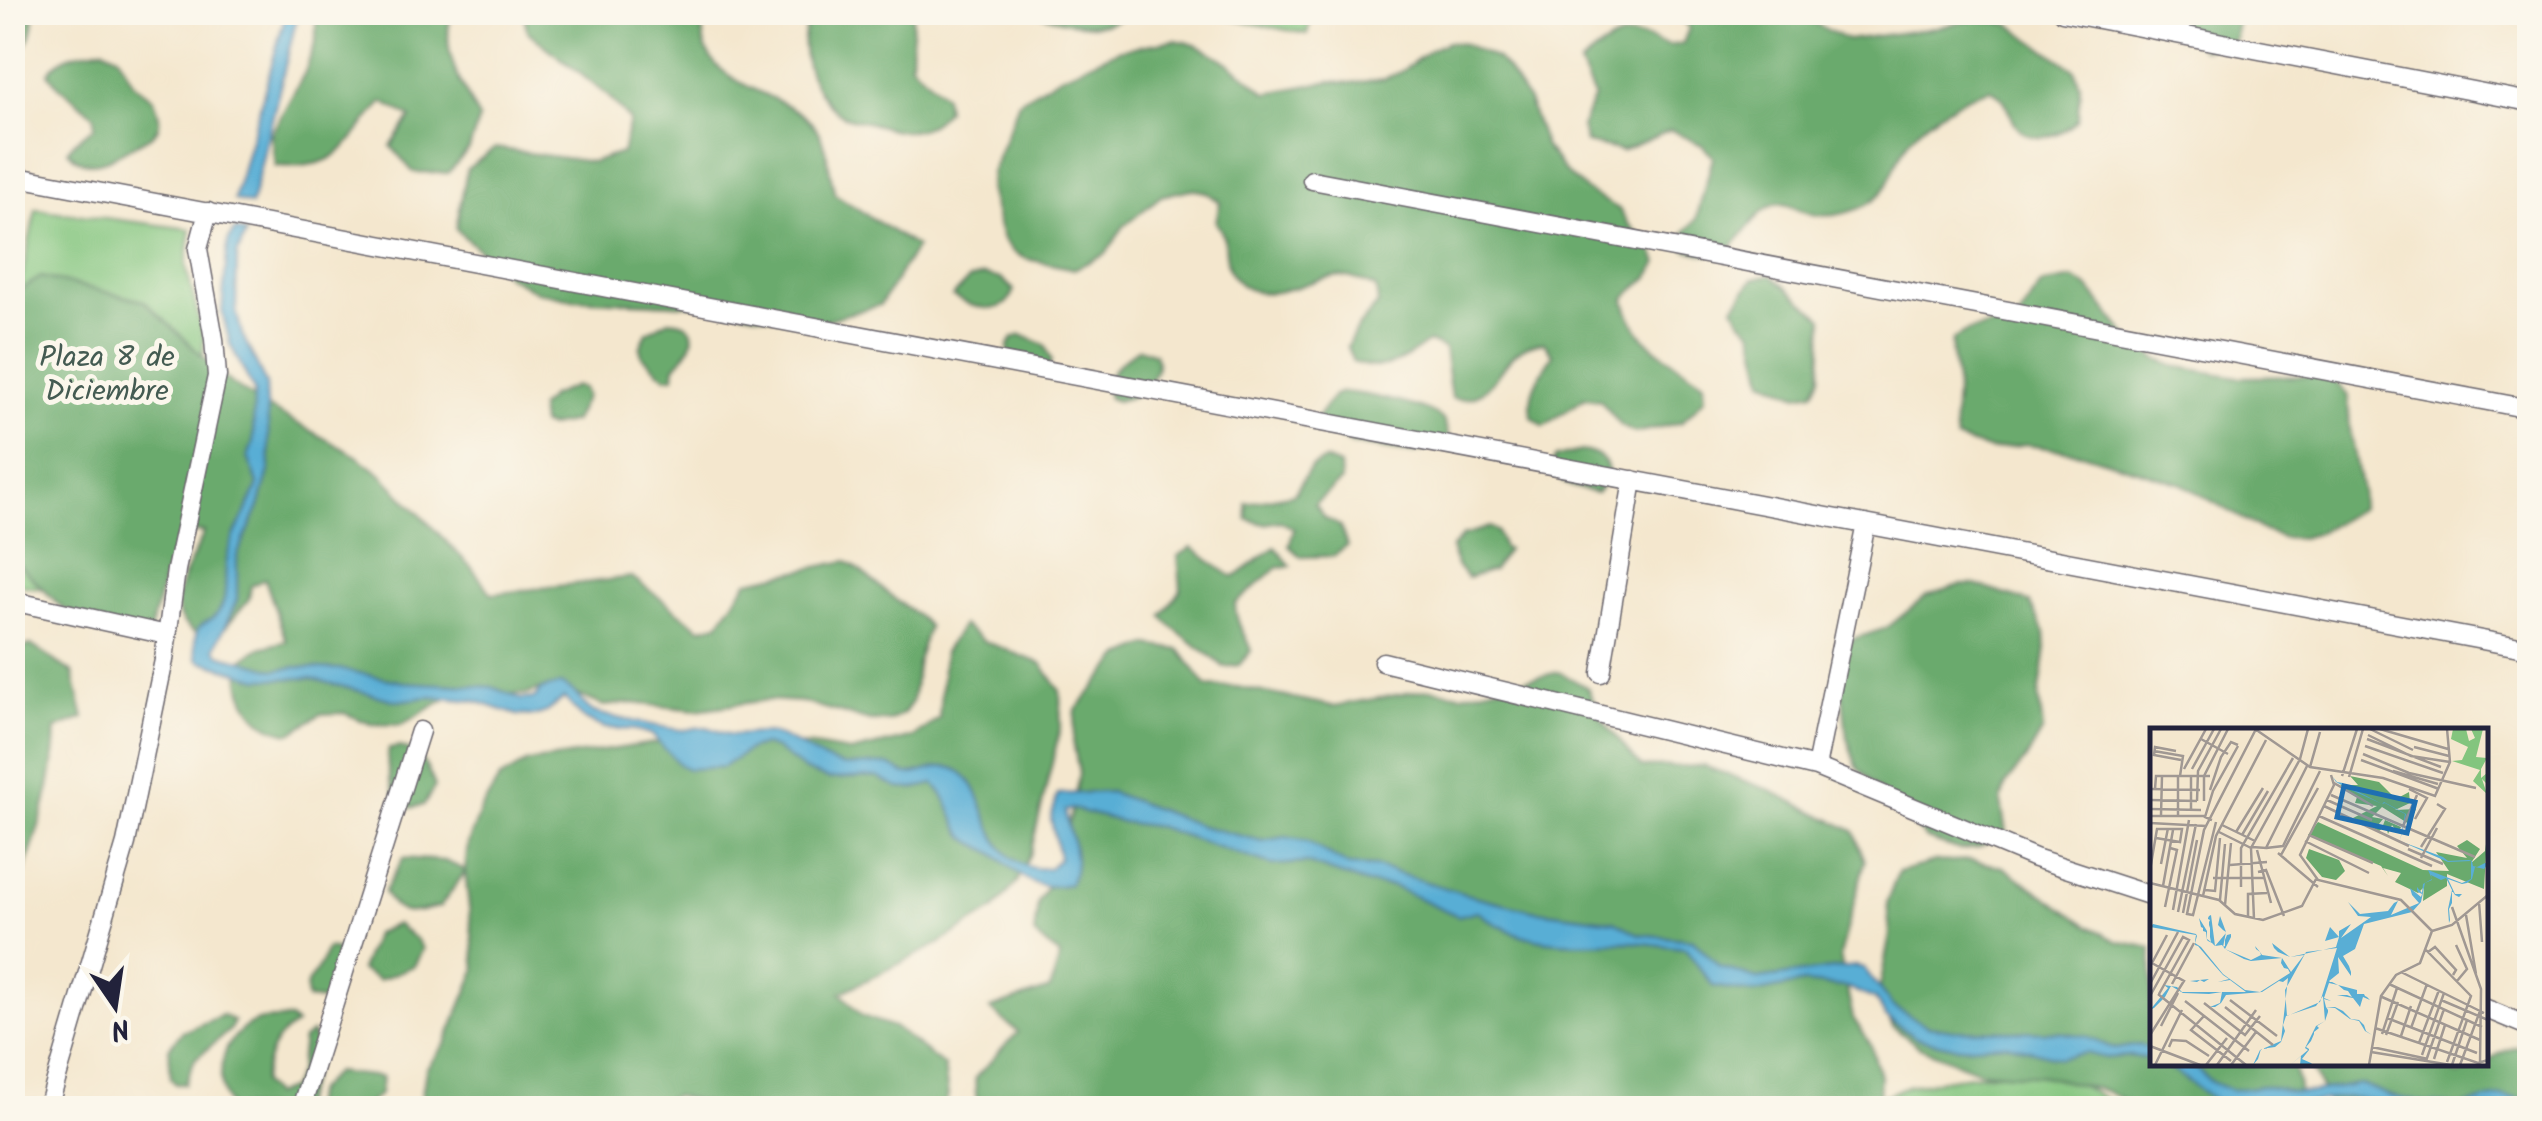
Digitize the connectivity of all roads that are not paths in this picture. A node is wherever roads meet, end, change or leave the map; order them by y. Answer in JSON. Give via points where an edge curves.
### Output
{"nodes":[{"id":1,"x":2062,"y":12,"type":"edge"},
{"id":2,"x":2530,"y":102,"type":"edge"},
{"id":3,"x":12,"y":176,"type":"edge"},
{"id":4,"x":1312,"y":180,"type":"dead end"},
{"id":5,"x":208,"y":212,"type":"junction"},
{"id":6,"x":2530,"y":409,"type":"edge"},
{"id":7,"x":1634,"y":480,"type":"junction"},
{"id":8,"x":1866,"y":524,"type":"junction"},
{"id":9,"x":12,"y":601,"type":"edge"},
{"id":10,"x":167,"y":635,"type":"junction"},
{"id":11,"x":2530,"y":650,"type":"edge"},
{"id":12,"x":1383,"y":662,"type":"dead end"},
{"id":13,"x":1601,"y":673,"type":"dead end"},
{"id":14,"x":420,"y":731,"type":"dead end"},
{"id":15,"x":1816,"y":767,"type":"junction"},
{"id":16,"x":2150,"y":895,"type":"edge"},
{"id":17,"x":2487,"y":1009,"type":"edge"},
{"id":18,"x":2530,"y":1026,"type":"edge"},
{"id":19,"x":48,"y":1108,"type":"edge"},
{"id":20,"x":301,"y":1108,"type":"edge"}],
"edges":[{"from":1,"to":2,"type":"street"},
{"from":3,"to":5,"type":"street"},
{"from":4,"to":6,"type":"street"},
{"from":5,"to":7,"type":"street"},
{"from":5,"to":10,"type":"street","via":[[198,249],[217,376]]},
{"from":7,"to":8,"type":"street"},
{"from":7,"to":13,"type":"street"},
{"from":8,"to":11,"type":"street"},
{"from":8,"to":15,"type":"street"},
{"from":9,"to":10,"type":"street"},
{"from":10,"to":19,"type":"street","via":[[126,842]]},
{"from":12,"to":15,"type":"street"},
{"from":14,"to":20,"type":"street"},
{"from":15,"to":16,"type":"street","via":[[2035,858]]},
{"from":17,"to":18,"type":"street"}]}
